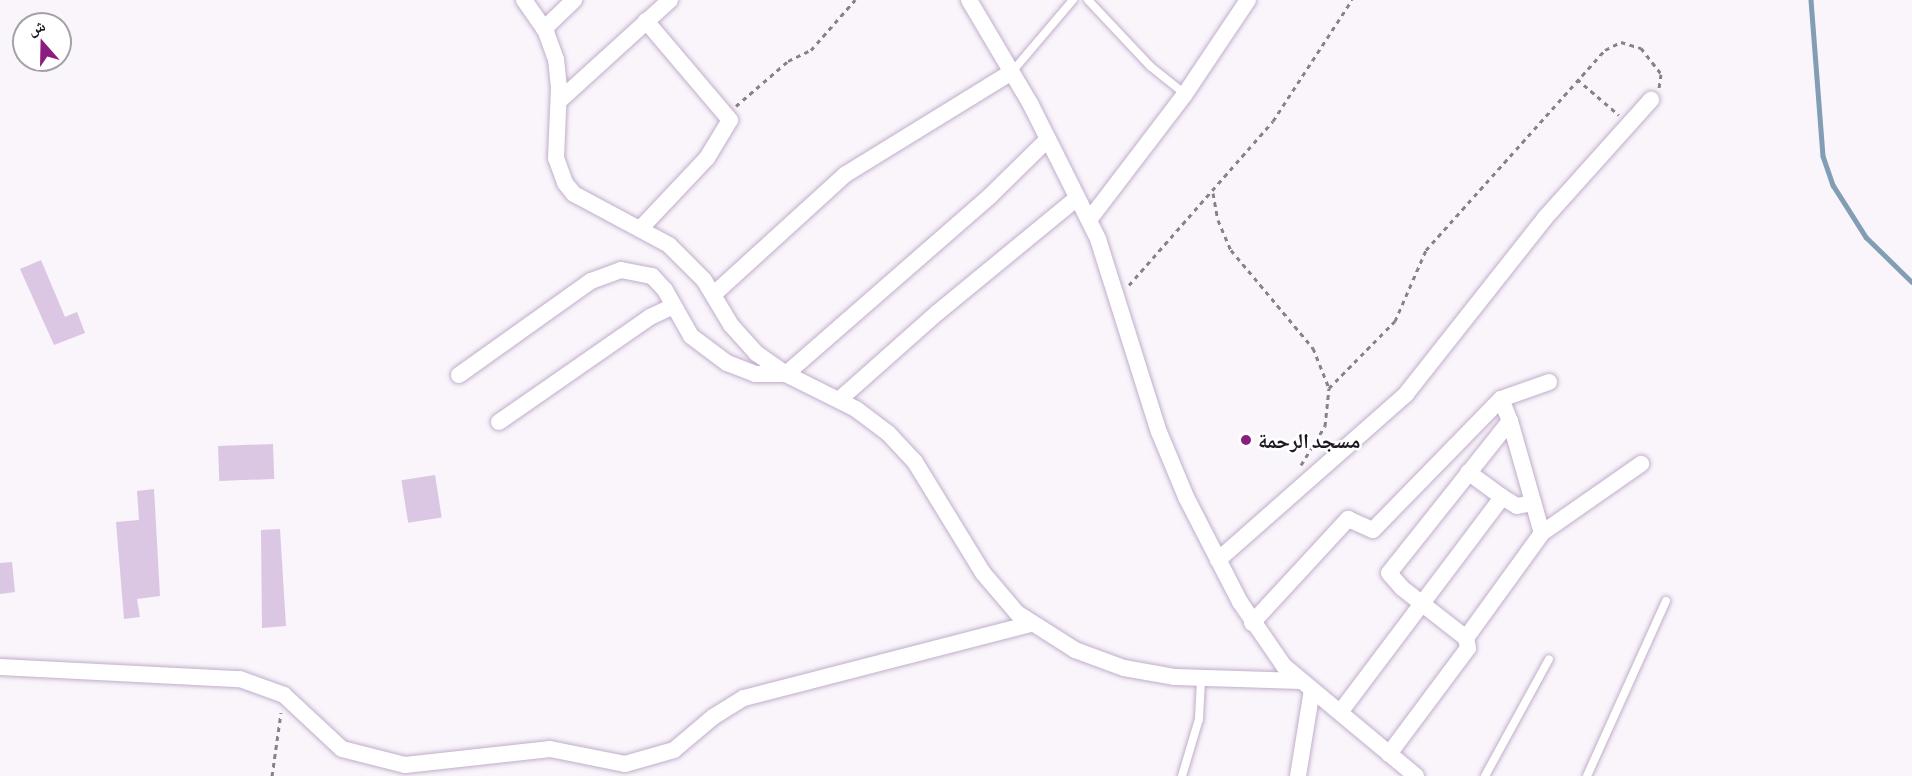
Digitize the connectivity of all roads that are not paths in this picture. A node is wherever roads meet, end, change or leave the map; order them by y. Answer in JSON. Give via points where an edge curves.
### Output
{"nodes":[{"id":1,"x":524,"y":0,"type":"edge"},
{"id":2,"x":574,"y":0,"type":"edge"},
{"id":3,"x":670,"y":0,"type":"edge"},
{"id":4,"x":969,"y":0,"type":"edge"},
{"id":5,"x":1073,"y":0,"type":"edge"},
{"id":6,"x":1088,"y":0,"type":"edge"},
{"id":7,"x":1248,"y":0,"type":"edge"},
{"id":8,"x":646,"y":21,"type":"junction"},
{"id":9,"x":544,"y":29,"type":"junction"},
{"id":10,"x":1010,"y":73,"type":"junction"},
{"id":11,"x":1185,"y":94,"type":"junction"},
{"id":12,"x":1651,"y":100,"type":"road end"},
{"id":13,"x":559,"y":101,"type":"junction"},
{"id":14,"x":1048,"y":139,"type":"junction"},
{"id":15,"x":1076,"y":199,"type":"junction"},
{"id":16,"x":1089,"y":220,"type":"junction"},
{"id":17,"x":640,"y":229,"type":"junction"},
{"id":18,"x":714,"y":294,"type":"junction"},
{"id":19,"x":674,"y":306,"type":"junction"},
{"id":20,"x":786,"y":374,"type":"junction"},
{"id":21,"x":459,"y":375,"type":"dead end"},
{"id":22,"x":1549,"y":382,"type":"dead end"},
{"id":23,"x":840,"y":399,"type":"junction"},
{"id":24,"x":1501,"y":399,"type":"junction"},
{"id":25,"x":1510,"y":421,"type":"junction"},
{"id":26,"x":499,"y":422,"type":"dead end"},
{"id":27,"x":1641,"y":464,"type":"dead end"},
{"id":28,"x":1468,"y":472,"type":"junction"},
{"id":29,"x":1502,"y":497,"type":"junction"},
{"id":30,"x":1532,"y":503,"type":"junction"},
{"id":31,"x":1542,"y":533,"type":"junction"},
{"id":32,"x":1218,"y":560,"type":"junction"},
{"id":33,"x":1666,"y":601,"type":"dead end"},
{"id":34,"x":1421,"y":603,"type":"junction"},
{"id":35,"x":1252,"y":623,"type":"junction"},
{"id":36,"x":1031,"y":624,"type":"junction"},
{"id":37,"x":1466,"y":638,"type":"junction"},
{"id":38,"x":1549,"y":659,"type":"dead end"},
{"id":39,"x":0,"y":667,"type":"edge"},
{"id":40,"x":1201,"y":679,"type":"junction"},
{"id":41,"x":1306,"y":686,"type":"junction"},
{"id":42,"x":1341,"y":711,"type":"junction"},
{"id":43,"x":1389,"y":754,"type":"junction"},
{"id":44,"x":1182,"y":776,"type":"edge"},
{"id":45,"x":1298,"y":776,"type":"edge"},
{"id":46,"x":1416,"y":776,"type":"edge"},
{"id":47,"x":1485,"y":776,"type":"edge"},
{"id":48,"x":1587,"y":776,"type":"edge"}],
"edges":[{"from":1,"to":9,"type":"street"},
{"from":2,"to":9,"type":"street"},
{"from":3,"to":8,"type":"street"},
{"from":4,"to":10,"type":"street"},
{"from":5,"to":10,"type":"lane"},
{"from":6,"to":11,"type":"lane","via":[[1150,66]]},
{"from":7,"to":11,"type":"street"},
{"from":8,"to":13,"type":"street"},
{"from":8,"to":17,"type":"street","via":[[728,113],[730,123],[707,158]]},
{"from":9,"to":13,"type":"street","via":[[556,59]]},
{"from":10,"to":14,"type":"street"},
{"from":10,"to":18,"type":"street","via":[[846,174]]},
{"from":11,"to":16,"type":"street"},
{"from":12,"to":32,"type":"street","via":[[1545,218],[1406,394]]},
{"from":13,"to":17,"type":"street","via":[[556,158],[565,183],[585,202]]},
{"from":14,"to":15,"type":"street"},
{"from":14,"to":20,"type":"street","via":[[990,196]]},
{"from":15,"to":16,"type":"street"},
{"from":15,"to":23,"type":"street","via":[[937,312]]},
{"from":16,"to":32,"type":"street","via":[[1159,432]]},
{"from":17,"to":18,"type":"street","via":[[681,255]]},
{"from":18,"to":20,"type":"street","via":[[743,339]]},
{"from":19,"to":20,"type":"street","via":[[698,343],[728,363],[755,374]]},
{"from":19,"to":21,"type":"street","via":[[652,276],[610,272],[591,280]]},
{"from":19,"to":26,"type":"street","via":[[643,321]]},
{"from":20,"to":23,"type":"street"},
{"from":22,"to":24,"type":"street"},
{"from":23,"to":36,"type":"street","via":[[873,420],[902,447],[983,573]]},
{"from":24,"to":25,"type":"street"},
{"from":24,"to":35,"type":"street","via":[[1373,530],[1348,519]]},
{"from":25,"to":28,"type":"street"},
{"from":25,"to":30,"type":"street"},
{"from":27,"to":31,"type":"street"},
{"from":28,"to":29,"type":"street"},
{"from":28,"to":34,"type":"street","via":[[1389,573]]},
{"from":29,"to":30,"type":"street","via":[[1517,506]]},
{"from":29,"to":34,"type":"street"},
{"from":30,"to":31,"type":"street"},
{"from":31,"to":37,"type":"street"},
{"from":32,"to":35,"type":"street"},
{"from":33,"to":48,"type":"lane"},
{"from":34,"to":37,"type":"street"},
{"from":34,"to":42,"type":"street"},
{"from":35,"to":41,"type":"street"},
{"from":36,"to":39,"type":"street","via":[[744,698],[713,717],[674,750],[625,764],[550,749],[405,765],[342,749],[284,695],[240,679]]},
{"from":36,"to":40,"type":"street","via":[[1075,650],[1124,668]]},
{"from":37,"to":43,"type":"street","via":[[1468,648]]},
{"from":38,"to":47,"type":"lane"},
{"from":40,"to":41,"type":"street"},
{"from":40,"to":44,"type":"lane","via":[[1199,719]]},
{"from":41,"to":42,"type":"street"},
{"from":41,"to":45,"type":"street"},
{"from":42,"to":43,"type":"street"},
{"from":43,"to":46,"type":"street"}]}
